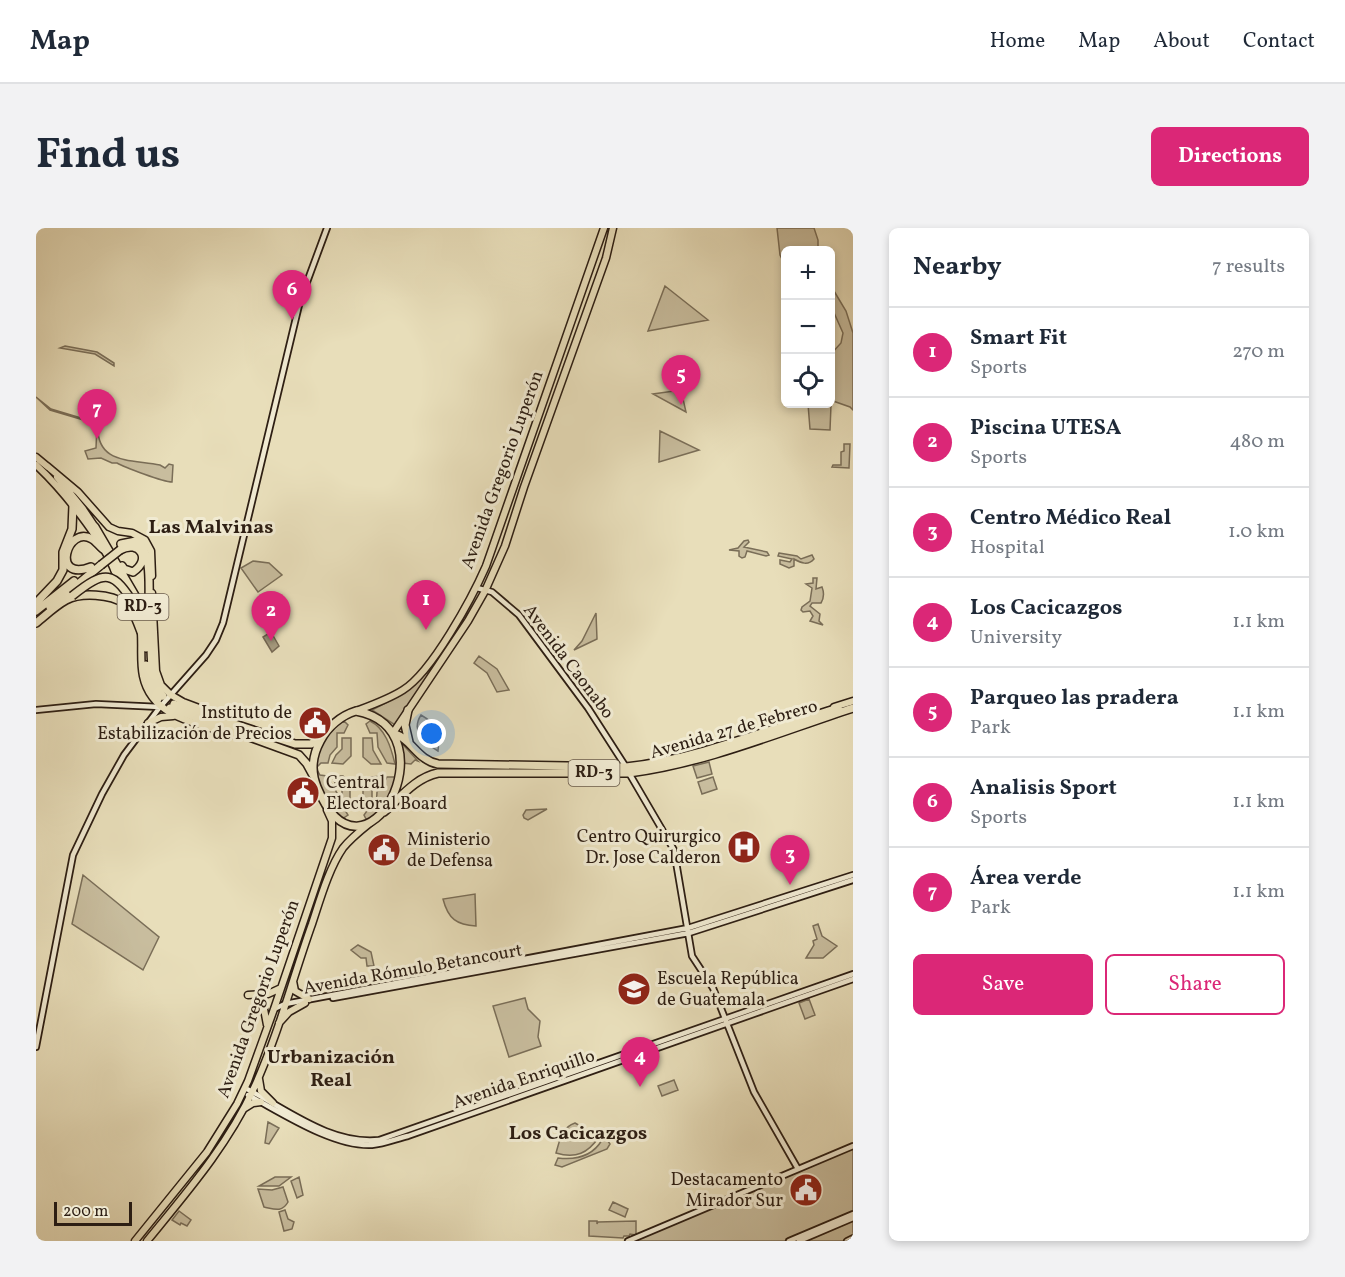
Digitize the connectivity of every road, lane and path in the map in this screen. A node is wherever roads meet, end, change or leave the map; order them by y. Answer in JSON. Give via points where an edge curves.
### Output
{"nodes":[{"id":1,"x":327,"y":228,"type":"edge"},
{"id":2,"x":604,"y":228,"type":"edge"},
{"id":3,"x":613,"y":228,"type":"edge"},
{"id":4,"x":36,"y":457,"type":"edge"},
{"id":5,"x":36,"y":465,"type":"edge"},
{"id":6,"x":47,"y":466,"type":"junction"},
{"id":7,"x":73,"y":505,"type":"junction"},
{"id":8,"x":95,"y":526,"type":"junction"},
{"id":9,"x":118,"y":548,"type":"junction"},
{"id":10,"x":103,"y":549,"type":"junction"},
{"id":11,"x":100,"y":563,"type":"junction"},
{"id":12,"x":92,"y":567,"type":"junction"},
{"id":13,"x":115,"y":570,"type":"junction"},
{"id":14,"x":148,"y":578,"type":"junction"},
{"id":15,"x":477,"y":588,"type":"junction"},
{"id":16,"x":485,"y":591,"type":"junction"},
{"id":17,"x":152,"y":597,"type":"junction"},
{"id":18,"x":69,"y":598,"type":"junction"},
{"id":19,"x":36,"y":603,"type":"edge"},
{"id":20,"x":36,"y":610,"type":"edge"},
{"id":21,"x":36,"y":620,"type":"edge"},
{"id":22,"x":150,"y":623,"type":"junction"},
{"id":23,"x":141,"y":632,"type":"junction"},
{"id":24,"x":445,"y":640,"type":"junction"},
{"id":25,"x":453,"y":645,"type":"junction"},
{"id":26,"x":146,"y":648,"type":"junction"},
{"id":27,"x":171,"y":694,"type":"junction"},
{"id":28,"x":146,"y":706,"type":"junction"},
{"id":29,"x":853,"y":706,"type":"edge"},
{"id":30,"x":160,"y":707,"type":"junction"},
{"id":31,"x":36,"y":710,"type":"edge"},
{"id":32,"x":408,"y":710,"type":"junction"},
{"id":33,"x":356,"y":711,"type":"junction"},
{"id":34,"x":177,"y":716,"type":"junction"},
{"id":35,"x":148,"y":723,"type":"junction"},
{"id":36,"x":393,"y":733,"type":"junction"},
{"id":37,"x":322,"y":736,"type":"junction"},
{"id":38,"x":295,"y":744,"type":"junction"},
{"id":39,"x":275,"y":745,"type":"junction"},
{"id":40,"x":411,"y":747,"type":"junction"},
{"id":41,"x":423,"y":758,"type":"junction"},
{"id":42,"x":453,"y":765,"type":"junction"},
{"id":43,"x":514,"y":769,"type":"junction"},
{"id":44,"x":628,"y":770,"type":"junction"},
{"id":45,"x":438,"y":773,"type":"junction"},
{"id":46,"x":314,"y":777,"type":"junction"},
{"id":47,"x":422,"y":779,"type":"junction"},
{"id":48,"x":327,"y":810,"type":"junction"},
{"id":49,"x":384,"y":812,"type":"junction"},
{"id":50,"x":370,"y":823,"type":"junction"},
{"id":51,"x":853,"y":875,"type":"edge"},
{"id":52,"x":853,"y":880,"type":"edge"},
{"id":53,"x":688,"y":930,"type":"junction"},
{"id":54,"x":853,"y":974,"type":"edge"},
{"id":55,"x":292,"y":978,"type":"junction"},
{"id":56,"x":853,"y":979,"type":"edge"},
{"id":57,"x":281,"y":988,"type":"junction"},
{"id":58,"x":248,"y":995,"type":"dead end"},
{"id":59,"x":307,"y":1001,"type":"junction"},
{"id":60,"x":257,"y":1002,"type":"dead end"},
{"id":61,"x":284,"y":1006,"type":"junction"},
{"id":62,"x":274,"y":1009,"type":"junction"},
{"id":63,"x":727,"y":1021,"type":"junction"},
{"id":64,"x":278,"y":1023,"type":"junction"},
{"id":65,"x":267,"y":1027,"type":"junction"},
{"id":66,"x":36,"y":1047,"type":"edge"},
{"id":67,"x":260,"y":1073,"type":"junction"},
{"id":68,"x":244,"y":1090,"type":"junction"},
{"id":69,"x":251,"y":1094,"type":"junction"},
{"id":70,"x":261,"y":1102,"type":"junction"},
{"id":71,"x":273,"y":1103,"type":"junction"},
{"id":72,"x":243,"y":1111,"type":"junction"},
{"id":73,"x":294,"y":1117,"type":"junction"},
{"id":74,"x":219,"y":1135,"type":"junction"},
{"id":75,"x":853,"y":1146,"type":"edge"},
{"id":76,"x":207,"y":1152,"type":"junction"},
{"id":77,"x":218,"y":1152,"type":"junction"},
{"id":78,"x":207,"y":1165,"type":"junction"},
{"id":79,"x":798,"y":1169,"type":"junction"},
{"id":80,"x":853,"y":1216,"type":"edge"},
{"id":81,"x":853,"y":1238,"type":"edge"},
{"id":82,"x":135,"y":1241,"type":"edge"},
{"id":83,"x":147,"y":1241,"type":"edge"},
{"id":84,"x":628,"y":1241,"type":"edge"},
{"id":85,"x":789,"y":1241,"type":"edge"},
{"id":86,"x":799,"y":1241,"type":"edge"},
{"id":87,"x":847,"y":1241,"type":"edge"}],
"edges":[{"from":1,"to":27,"type":"main road","via":[[298,309],[223,623],[206,655]]},
{"from":2,"to":15,"type":"main road","name":"Avenida Gregorio Luperón"},
{"from":3,"to":16,"type":"main road","name":"Avenida Gregorio Luperón","via":[[606,258],[505,546]]},
{"from":4,"to":6,"type":"main road","number":"RD-3"},
{"from":5,"to":7,"type":"main road","number":"RD-3"},
{"from":6,"to":8,"type":"main road","number":"RD-3"},
{"from":6,"to":17,"type":"main road","via":[[78,492],[109,527],[145,540],[151,551]]},
{"from":7,"to":10,"type":"main road","number":"RD-3"},
{"from":7,"to":19,"type":"highway","via":[[63,570]]},
{"from":8,"to":9,"type":"highway","via":[[124,569],[134,572],[140,567],[143,559],[137,548]]},
{"from":8,"to":22,"type":"highway","number":"RD-3"},
{"from":9,"to":11,"type":"highway","bridge":true},
{"from":9,"to":14,"type":"highway","via":[[133,541],[142,545]]},
{"from":10,"to":12,"type":"highway","via":[[85,537],[68,546],[66,556],[72,569]]},
{"from":10,"to":13,"type":"main road","number":"RD-3"},
{"from":11,"to":12,"type":"highway"},
{"from":11,"to":21,"type":"highway"},
{"from":12,"to":20,"type":"highway"},
{"from":13,"to":23,"type":"main road","number":"RD-3","via":[[138,617]]},
{"from":13,"to":26,"type":"highway","number":"RD-3","via":[[144,615]]},
{"from":14,"to":17,"type":"highway"},
{"from":14,"to":22,"type":"highway"},
{"from":15,"to":16,"type":"main road","name":"Avenida Caonabo"},
{"from":15,"to":24,"type":"main road","name":"Avenida Gregorio Luperón"},
{"from":16,"to":25,"type":"main road","name":"Avenida Gregorio Luperón"},
{"from":16,"to":44,"type":"main road","name":"Avenida Caonabo","via":[[492,592],[519,615]]},
{"from":17,"to":27,"type":"main road","number":"RD-3","via":[[156,671],[161,685]]},
{"from":18,"to":21,"type":"highway"},
{"from":18,"to":23,"type":"highway","via":[[100,596],[119,601],[130,609]]},
{"from":18,"to":26,"type":"highway","bridge":true,"via":[[95,579],[118,581],[142,618]]},
{"from":22,"to":26,"type":"highway","number":"RD-3","via":[[152,671],[160,697],[148,679]]},
{"from":23,"to":30,"type":"main road","number":"RD-3","via":[[143,678],[150,696]]},
{"from":24,"to":25,"type":"main road"},
{"from":24,"to":33,"type":"main road","name":"Avenida Gregorio Luperón","via":[[405,690]]},
{"from":25,"to":32,"type":"main road","name":"Avenida Gregorio Luperón"},
{"from":27,"to":30,"type":"main road"},
{"from":27,"to":38,"type":"main road"},
{"from":28,"to":30,"type":"main road"},
{"from":28,"to":31,"type":"main road","via":[[96,704]]},
{"from":28,"to":35,"type":"main road","via":[[151,713]]},
{"from":29,"to":44,"type":"highway","name":"Avenida 27 de Febrero","number":"RD-3","via":[[703,758],[661,768]]},
{"from":30,"to":34,"type":"main road"},
{"from":30,"to":35,"type":"main road"},
{"from":32,"to":36,"type":"main road","name":"Avenida Gregorio Luperón"},
{"from":32,"to":40,"type":"highway","via":[[405,725]]},
{"from":33,"to":36,"type":"highway","number":"RD-3","via":[[380,719]]},
{"from":33,"to":37,"type":"highway","via":[[337,720]]},
{"from":34,"to":35,"type":"main road"},
{"from":34,"to":39,"type":"main road"},
{"from":35,"to":66,"type":"main road","via":[[102,794],[73,855]]},
{"from":36,"to":40,"type":"highway","name":"Avenida 27 de Febrero","number":"RD-3"},
{"from":36,"to":49,"type":"highway","number":"RD-3","via":[[400,771],[398,786]]},
{"from":37,"to":38,"type":"highway","via":[[311,744]]},
{"from":37,"to":46,"type":"highway"},
{"from":38,"to":39,"type":"highway","via":[[172,706]]},
{"from":39,"to":46,"type":"highway","via":[[301,757]]},
{"from":40,"to":41,"type":"highway","name":"Avenida 27 de Febrero","number":"RD-3"},
{"from":41,"to":42,"type":"highway","name":"Avenida 27 de Febrero","number":"RD-3"},
{"from":41,"to":47,"type":"highway","via":[[428,767]]},
{"from":42,"to":43,"type":"highway","name":"Avenida 27 de Febrero","number":"RD-3"},
{"from":42,"to":45,"type":"highway","via":[[436,767]]},
{"from":43,"to":44,"type":"highway","name":"Avenida 27 de Febrero","number":"RD-3"},
{"from":43,"to":45,"type":"highway","name":"Avenida 27 de Febrero","number":"RD-3"},
{"from":44,"to":53,"type":"main road","name":"Avenida Caonabo","via":[[674,850]]},
{"from":45,"to":47,"type":"highway","name":"Avenida 27 de Febrero","number":"RD-3"},
{"from":46,"to":48,"type":"highway"},
{"from":47,"to":49,"type":"highway","name":"Avenida 27 de Febrero","number":"RD-3"},
{"from":48,"to":50,"type":"highway","via":[[351,826]]},
{"from":48,"to":57,"type":"main road","name":"Avenida Gregorio Luperón","via":[[332,838]]},
{"from":49,"to":50,"type":"highway","number":"RD-3"},
{"from":50,"to":55,"type":"main road","name":"Avenida Gregorio Luperón","via":[[337,858]]},
{"from":51,"to":53,"type":"main road","name":"Avenida Rómulo Betancourt"},
{"from":52,"to":53,"type":"main road","name":"Avenida Rómulo Betancourt"},
{"from":53,"to":59,"type":"main road","name":"Avenida Rómulo Betancourt"},
{"from":53,"to":63,"type":"main road","name":"Avenida Caonabo","via":[[694,959],[713,988]]},
{"from":54,"to":63,"type":"main road","name":"Avenida Enriquillo"},
{"from":55,"to":59,"type":"main road","via":[[295,991]]},
{"from":55,"to":61,"type":"main road","name":"Avenida Gregorio Luperón"},
{"from":56,"to":63,"type":"main road","name":"Avenida Enriquillo"},
{"from":57,"to":58,"type":"main road","via":[[268,994]]},
{"from":57,"to":62,"type":"main road","name":"Avenida Gregorio Luperón"},
{"from":59,"to":61,"type":"main road","name":"Avenida Rómulo Betancourt"},
{"from":59,"to":64,"type":"main road"},
{"from":60,"to":65,"type":"main road","via":[[265,1011]]},
{"from":61,"to":62,"type":"main road","name":"Avenida Rómulo Betancourt"},
{"from":61,"to":64,"type":"main road","name":"Avenida Gregorio Luperón"},
{"from":62,"to":64,"type":"main road","via":[[279,1012]]},
{"from":62,"to":65,"type":"main road","name":"Avenida Gregorio Luperón"},
{"from":63,"to":73,"type":"main road","name":"Avenida Enriquillo","via":[[408,1136],[370,1145],[333,1139]]},
{"from":63,"to":79,"type":"main road","name":"Avenida Caonabo","via":[[754,1092]]},
{"from":64,"to":67,"type":"main road","name":"Avenida Gregorio Luperón"},
{"from":65,"to":68,"type":"main road","name":"Avenida Gregorio Luperón"},
{"from":67,"to":69,"type":"main road","name":"Avenida Gregorio Luperón"},
{"from":67,"to":71,"type":"main road","via":[[260,1088]]},
{"from":68,"to":69,"type":"main road","name":"Avenida Enriquillo"},
{"from":68,"to":74,"type":"main road","name":"Avenida Gregorio Luperón"},
{"from":69,"to":70,"type":"main road","name":"Avenida Enriquillo"},
{"from":69,"to":71,"type":"main road","name":"Avenida Enriquillo"},
{"from":69,"to":72,"type":"main road","name":"Avenida Gregorio Luperón"},
{"from":70,"to":72,"type":"main road"},
{"from":70,"to":73,"type":"main road","name":"Avenida Enriquillo"},
{"from":71,"to":73,"type":"main road","name":"Avenida Enriquillo"},
{"from":72,"to":77,"type":"main road","name":"Avenida Gregorio Luperón"},
{"from":74,"to":76,"type":"main road","name":"Avenida Gregorio Luperón"},
{"from":74,"to":77,"type":"main road","via":[[212,1149]]},
{"from":75,"to":79,"type":"main road"},
{"from":76,"to":78,"type":"main road","via":[[213,1154]]},
{"from":76,"to":82,"type":"main road","name":"Avenida Gregorio Luperón"},
{"from":77,"to":78,"type":"main road","name":"Avenida Gregorio Luperón"},
{"from":78,"to":83,"type":"main road","name":"Avenida Gregorio Luperón"},
{"from":79,"to":84,"type":"main road"},
{"from":80,"to":85,"type":"main road"},
{"from":80,"to":86,"type":"main road"},
{"from":81,"to":87,"type":"main road"}]}
